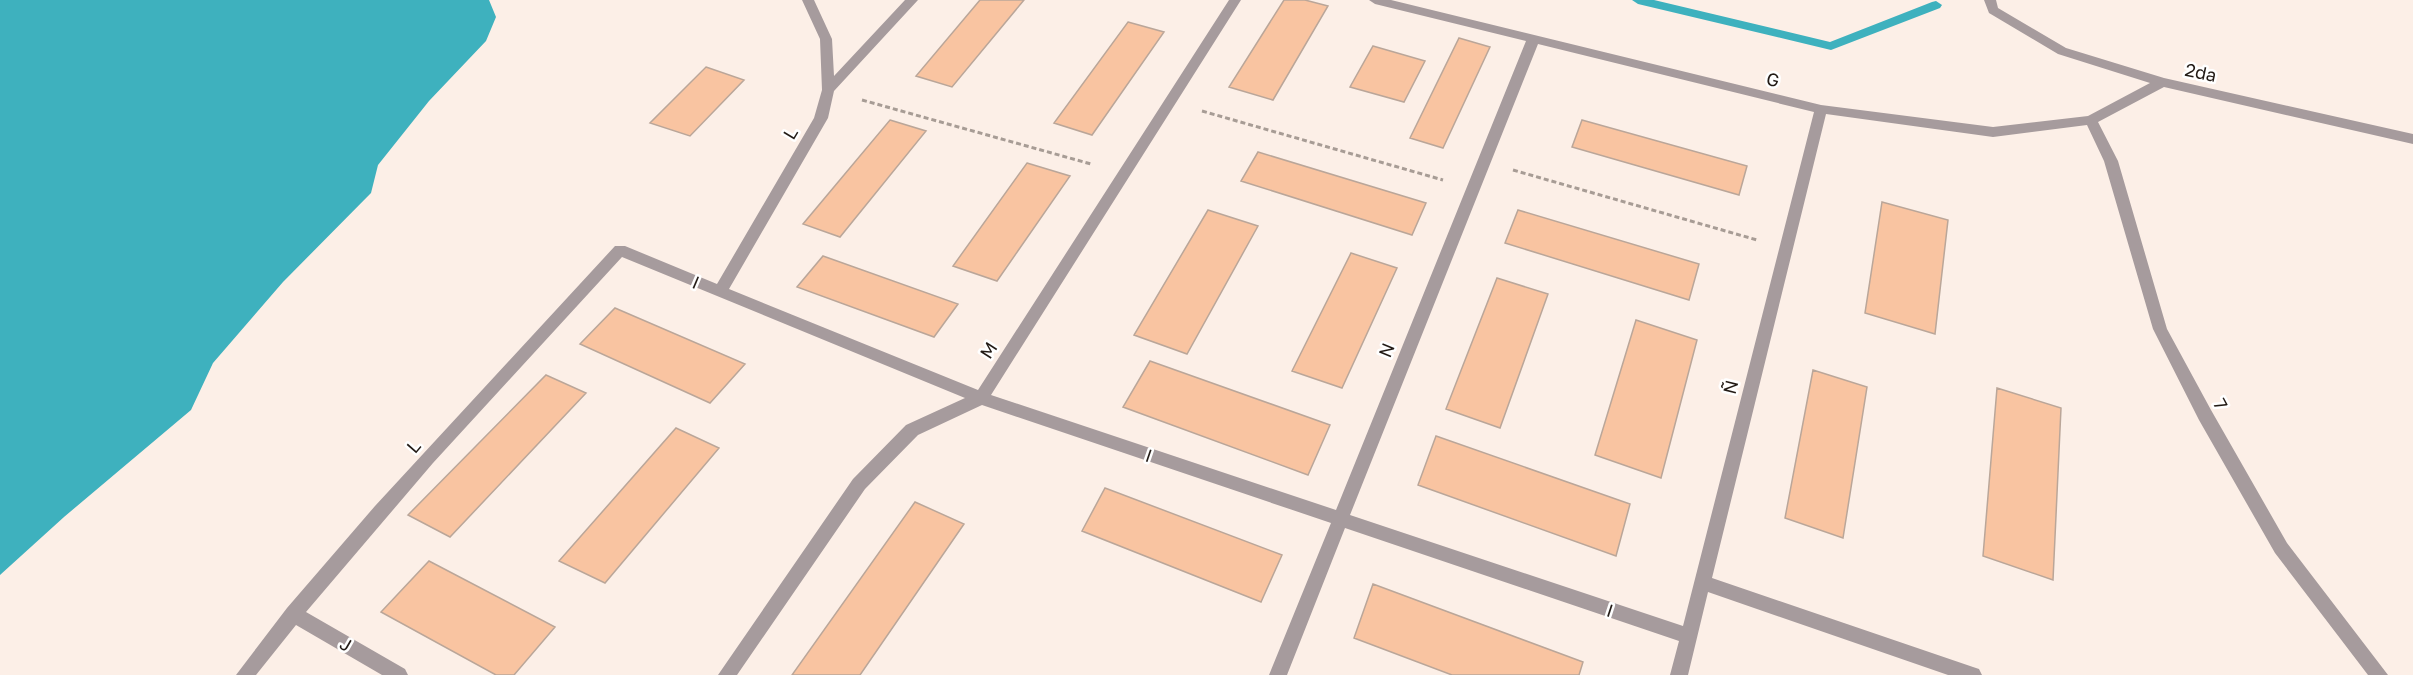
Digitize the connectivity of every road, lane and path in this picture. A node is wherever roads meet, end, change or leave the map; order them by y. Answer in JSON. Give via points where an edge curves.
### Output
{"nodes":[{"id":1,"x":808,"y":0,"type":"edge"},
{"id":2,"x":912,"y":0,"type":"edge"},
{"id":3,"x":1235,"y":0,"type":"edge"},
{"id":4,"x":1375,"y":0,"type":"edge"},
{"id":5,"x":1991,"y":5,"type":"edge"},
{"id":6,"x":1533,"y":40,"type":"junction"},
{"id":7,"x":2162,"y":82,"type":"junction"},
{"id":8,"x":828,"y":90,"type":"junction"},
{"id":9,"x":1169,"y":102,"type":"junction"},
{"id":10,"x":1821,"y":109,"type":"junction"},
{"id":11,"x":2091,"y":120,"type":"junction"},
{"id":12,"x":2413,"y":139,"type":"edge"},
{"id":13,"x":1484,"y":162,"type":"junction"},
{"id":14,"x":1124,"y":174,"type":"junction"},
{"id":15,"x":1473,"y":188,"type":"junction"},
{"id":16,"x":1786,"y":249,"type":"junction"},
{"id":17,"x":620,"y":250,"type":"joint"},
{"id":18,"x":720,"y":292,"type":"junction"},
{"id":19,"x":981,"y":398,"type":"junction"},
{"id":20,"x":1339,"y":519,"type":"junction"},
{"id":21,"x":1701,"y":582,"type":"junction"},
{"id":22,"x":293,"y":614,"type":"junction"},
{"id":23,"x":1688,"y":636,"type":"junction"},
{"id":24,"x":245,"y":675,"type":"edge"},
{"id":25,"x":399,"y":675,"type":"edge"},
{"id":26,"x":727,"y":675,"type":"edge"},
{"id":27,"x":1278,"y":675,"type":"edge"},
{"id":28,"x":1679,"y":675,"type":"edge"},
{"id":29,"x":1973,"y":675,"type":"edge"},
{"id":30,"x":2379,"y":675,"type":"edge"}],
"edges":[{"from":1,"to":8,"type":"street","via":[[826,39]]},
{"from":2,"to":8,"type":"street"},
{"from":3,"to":9,"type":"street","name":"M"},
{"from":4,"to":6,"type":"street","name":"G"},
{"from":5,"to":7,"type":"street","name":"2da","via":[[2062,51]]},
{"from":6,"to":10,"type":"street","name":"G"},
{"from":6,"to":13,"type":"street","name":"N"},
{"from":7,"to":11,"type":"street","name":"G"},
{"from":7,"to":12,"type":"street","name":"2da"},
{"from":8,"to":14,"type":"path"},
{"from":8,"to":18,"type":"street","name":"L","via":[[821,118]]},
{"from":9,"to":14,"type":"street","name":"M"},
{"from":9,"to":15,"type":"path"},
{"from":10,"to":11,"type":"street","name":"G","via":[[1993,132]]},
{"from":10,"to":16,"type":"street","name":"Ñ"},
{"from":11,"to":30,"type":"street","name":"7","via":[[2111,161],[2160,329],[2281,548]]},
{"from":13,"to":15,"type":"street","name":"N"},
{"from":13,"to":16,"type":"path"},
{"from":14,"to":19,"type":"street","name":"M"},
{"from":15,"to":20,"type":"street","name":"N"},
{"from":16,"to":21,"type":"street","name":"Ñ"},
{"from":17,"to":18,"type":"street","name":"I"},
{"from":17,"to":22,"type":"street","name":"L","via":[[461,420]]},
{"from":18,"to":19,"type":"street","name":"I"},
{"from":19,"to":20,"type":"street","name":"I"},
{"from":19,"to":26,"type":"street","via":[[912,430],[859,484]]},
{"from":20,"to":23,"type":"street","name":"I"},
{"from":20,"to":27,"type":"street","name":"N"},
{"from":21,"to":23,"type":"street","name":"Ñ"},
{"from":21,"to":29,"type":"street"},
{"from":22,"to":24,"type":"street","name":"L"},
{"from":22,"to":25,"type":"street","name":"J"},
{"from":23,"to":28,"type":"street","name":"Ñ"}]}
